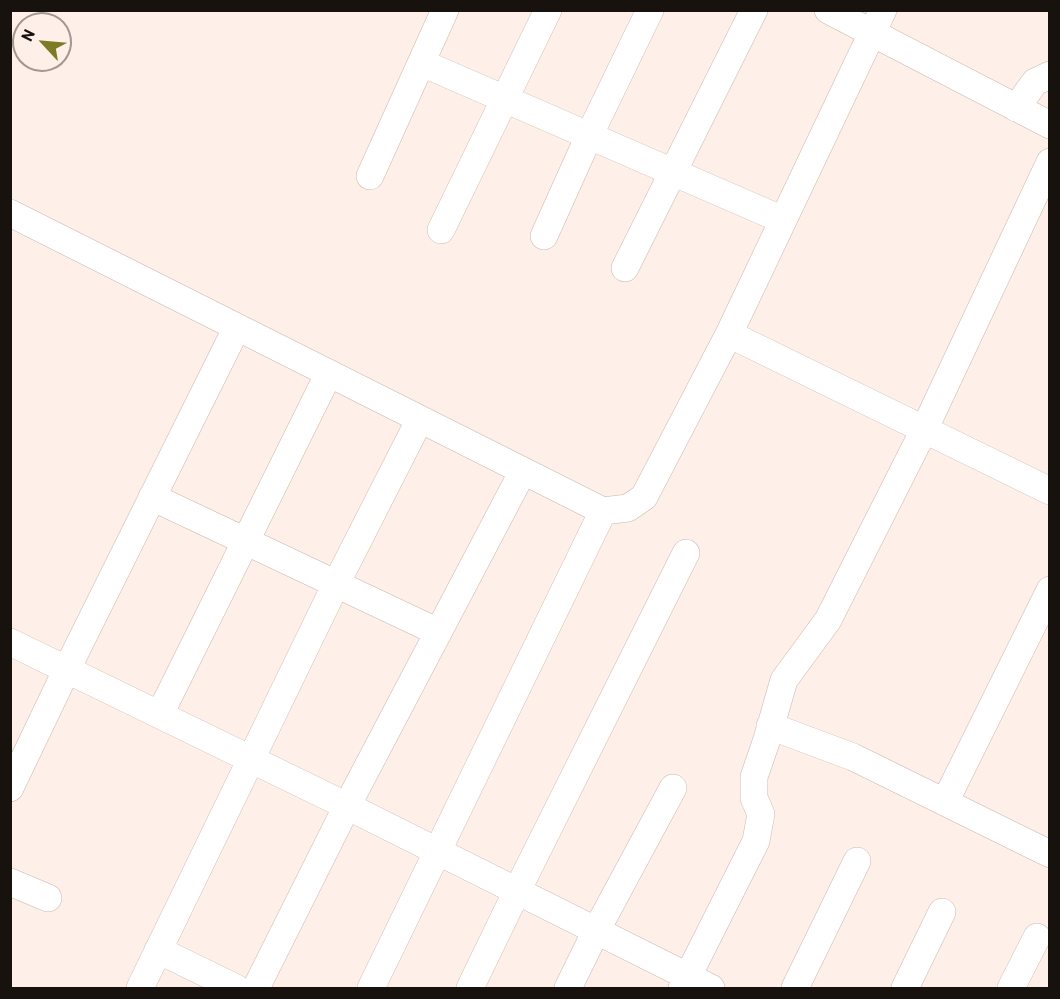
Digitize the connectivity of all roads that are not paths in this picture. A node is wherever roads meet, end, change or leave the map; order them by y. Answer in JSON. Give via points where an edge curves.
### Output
{"nodes":[{"id":1,"x":445,"y":10,"type":"edge"},
{"id":2,"x":548,"y":10,"type":"edge"},
{"id":3,"x":650,"y":10,"type":"edge"},
{"id":4,"x":754,"y":10,"type":"edge"},
{"id":5,"x":828,"y":10,"type":"edge"},
{"id":6,"x":878,"y":22,"type":"edge"},
{"id":7,"x":422,"y":63,"type":"junction"},
{"id":8,"x":1050,"y":75,"type":"edge"},
{"id":9,"x":505,"y":99,"type":"junction"},
{"id":10,"x":1016,"y":108,"type":"junction"},
{"id":11,"x":1050,"y":125,"type":"edge"},
{"id":12,"x":589,"y":136,"type":"junction"},
{"id":13,"x":1050,"y":162,"type":"edge"},
{"id":14,"x":673,"y":173,"type":"junction"},
{"id":15,"x":370,"y":176,"type":"dead end"},
{"id":16,"x":10,"y":213,"type":"edge"},
{"id":17,"x":783,"y":220,"type":"junction"},
{"id":18,"x":441,"y":230,"type":"dead end"},
{"id":19,"x":544,"y":236,"type":"dead end"},
{"id":20,"x":625,"y":268,"type":"dead end"},
{"id":21,"x":237,"y":327,"type":"junction"},
{"id":22,"x":729,"y":334,"type":"junction"},
{"id":23,"x":329,"y":373,"type":"junction"},
{"id":24,"x":420,"y":419,"type":"junction"},
{"id":25,"x":924,"y":430,"type":"junction"},
{"id":26,"x":523,"y":471,"type":"junction"},
{"id":27,"x":1050,"y":491,"type":"edge"},
{"id":28,"x":152,"y":497,"type":"junction"},
{"id":29,"x":603,"y":511,"type":"junction"},
{"id":30,"x":246,"y":542,"type":"junction"},
{"id":31,"x":686,"y":553,"type":"dead end"},
{"id":32,"x":336,"y":584,"type":"junction"},
{"id":33,"x":1050,"y":590,"type":"edge"},
{"id":34,"x":438,"y":632,"type":"junction"},
{"id":35,"x":10,"y":642,"type":"edge"},
{"id":36,"x":67,"y":669,"type":"junction"},
{"id":37,"x":160,"y":714,"type":"junction"},
{"id":38,"x":770,"y":726,"type":"junction"},
{"id":39,"x":251,"y":759,"type":"junction"},
{"id":40,"x":10,"y":788,"type":"edge"},
{"id":41,"x":673,"y":788,"type":"dead end"},
{"id":42,"x":945,"y":802,"type":"junction"},
{"id":43,"x":347,"y":806,"type":"junction"},
{"id":44,"x":439,"y":851,"type":"junction"},
{"id":45,"x":1050,"y":854,"type":"edge"},
{"id":46,"x":857,"y":861,"type":"dead end"},
{"id":47,"x":10,"y":882,"type":"edge"},
{"id":48,"x":517,"y":891,"type":"junction"},
{"id":49,"x":48,"y":898,"type":"dead end"},
{"id":50,"x":942,"y":912,"type":"dead end"},
{"id":51,"x":596,"y":931,"type":"junction"},
{"id":52,"x":1037,"y":937,"type":"dead end"},
{"id":53,"x":158,"y":950,"type":"junction"},
{"id":54,"x":693,"y":985,"type":"edge"},
{"id":55,"x":140,"y":988,"type":"edge"},
{"id":56,"x":236,"y":988,"type":"edge"},
{"id":57,"x":256,"y":988,"type":"edge"},
{"id":58,"x":371,"y":988,"type":"edge"},
{"id":59,"x":470,"y":988,"type":"edge"},
{"id":60,"x":568,"y":988,"type":"edge"},
{"id":61,"x":795,"y":988,"type":"edge"},
{"id":62,"x":905,"y":988,"type":"edge"},
{"id":63,"x":1011,"y":988,"type":"edge"}],
"edges":[{"from":1,"to":7,"type":"street"},
{"from":2,"to":9,"type":"street"},
{"from":3,"to":12,"type":"street"},
{"from":4,"to":14,"type":"street"},
{"from":5,"to":6,"type":"street"},
{"from":6,"to":10,"type":"street"},
{"from":6,"to":17,"type":"street"},
{"from":7,"to":9,"type":"street"},
{"from":7,"to":15,"type":"street"},
{"from":8,"to":10,"type":"street","via":[[1035,82]]},
{"from":9,"to":12,"type":"street"},
{"from":9,"to":18,"type":"street"},
{"from":10,"to":11,"type":"street"},
{"from":12,"to":14,"type":"street"},
{"from":12,"to":19,"type":"street"},
{"from":13,"to":25,"type":"street"},
{"from":14,"to":17,"type":"street"},
{"from":14,"to":20,"type":"street"},
{"from":16,"to":21,"type":"street"},
{"from":17,"to":22,"type":"street"},
{"from":21,"to":23,"type":"street"},
{"from":21,"to":28,"type":"street"},
{"from":22,"to":25,"type":"street"},
{"from":22,"to":29,"type":"street","via":[[644,497],[628,508]]},
{"from":23,"to":24,"type":"street"},
{"from":23,"to":30,"type":"street"},
{"from":24,"to":26,"type":"street"},
{"from":24,"to":32,"type":"street"},
{"from":25,"to":27,"type":"street"},
{"from":25,"to":38,"type":"street","via":[[828,620],[784,680]]},
{"from":26,"to":29,"type":"street"},
{"from":26,"to":34,"type":"street"},
{"from":28,"to":30,"type":"street"},
{"from":28,"to":36,"type":"street"},
{"from":29,"to":44,"type":"street"},
{"from":30,"to":32,"type":"street"},
{"from":30,"to":37,"type":"street"},
{"from":31,"to":48,"type":"street"},
{"from":32,"to":34,"type":"street"},
{"from":32,"to":39,"type":"street"},
{"from":33,"to":42,"type":"street"},
{"from":34,"to":43,"type":"street"},
{"from":35,"to":36,"type":"street"},
{"from":36,"to":37,"type":"street"},
{"from":36,"to":40,"type":"street"},
{"from":37,"to":39,"type":"street"},
{"from":38,"to":42,"type":"street","via":[[853,757]]},
{"from":38,"to":54,"type":"street","via":[[754,777],[754,798],[761,814],[756,841]]},
{"from":39,"to":43,"type":"street"},
{"from":39,"to":53,"type":"street"},
{"from":41,"to":51,"type":"street"},
{"from":42,"to":45,"type":"street"},
{"from":43,"to":44,"type":"street"},
{"from":43,"to":57,"type":"street"},
{"from":44,"to":48,"type":"street"},
{"from":44,"to":58,"type":"street"},
{"from":46,"to":61,"type":"street"},
{"from":47,"to":49,"type":"street"},
{"from":48,"to":51,"type":"street"},
{"from":48,"to":59,"type":"street"},
{"from":50,"to":62,"type":"street"},
{"from":51,"to":54,"type":"street"},
{"from":51,"to":60,"type":"street"},
{"from":52,"to":63,"type":"street"},
{"from":53,"to":55,"type":"street"},
{"from":53,"to":56,"type":"street"}]}
